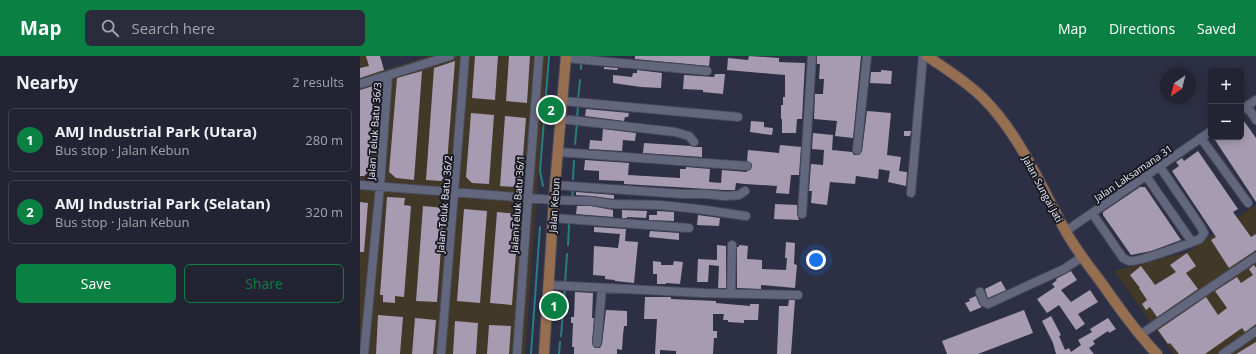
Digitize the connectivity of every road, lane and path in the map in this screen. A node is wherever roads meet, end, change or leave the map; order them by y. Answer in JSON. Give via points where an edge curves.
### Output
{"nodes":[{"id":1,"x":450,"y":56,"type":"edge"},
{"id":2,"x":465,"y":56,"type":"edge"},
{"id":3,"x":540,"y":56,"type":"edge"},
{"id":4,"x":812,"y":56,"type":"edge"},
{"id":5,"x":867,"y":56,"type":"edge"},
{"id":6,"x":923,"y":56,"type":"edge"},
{"id":7,"x":927,"y":56,"type":"edge"},
{"id":8,"x":566,"y":57,"type":"edge"},
{"id":9,"x":707,"y":71,"type":"dead end"},
{"id":10,"x":388,"y":76,"type":"junction"},
{"id":11,"x":360,"y":84,"type":"edge"},
{"id":12,"x":1256,"y":100,"type":"edge"},
{"id":13,"x":563,"y":101,"type":"junction"},
{"id":14,"x":1244,"y":108,"type":"edge"},
{"id":15,"x":738,"y":117,"type":"dead end"},
{"id":16,"x":562,"y":119,"type":"junction"},
{"id":17,"x":1256,"y":120,"type":"edge"},
{"id":18,"x":1208,"y":133,"type":"edge"},
{"id":19,"x":1201,"y":138,"type":"junction"},
{"id":20,"x":694,"y":142,"type":"dead end"},
{"id":21,"x":857,"y":150,"type":"dead end"},
{"id":22,"x":558,"y":152,"type":"junction"},
{"id":23,"x":747,"y":166,"type":"dead end"},
{"id":24,"x":1160,"y":167,"type":"junction"},
{"id":25,"x":1146,"y":176,"type":"junction"},
{"id":26,"x":360,"y":185,"type":"edge"},
{"id":27,"x":555,"y":185,"type":"junction"},
{"id":28,"x":380,"y":186,"type":"junction"},
{"id":29,"x":745,"y":191,"type":"dead end"},
{"id":30,"x":455,"y":192,"type":"junction"},
{"id":31,"x":911,"y":193,"type":"dead end"},
{"id":32,"x":528,"y":198,"type":"junction"},
{"id":33,"x":554,"y":200,"type":"junction"},
{"id":34,"x":1248,"y":203,"type":"dead end"},
{"id":35,"x":1092,"y":213,"type":"junction"},
{"id":36,"x":802,"y":214,"type":"dead end"},
{"id":37,"x":746,"y":216,"type":"dead end"},
{"id":38,"x":553,"y":218,"type":"junction"},
{"id":39,"x":689,"y":228,"type":"dead end"},
{"id":40,"x":1066,"y":231,"type":"junction"},
{"id":41,"x":1192,"y":242,"type":"junction"},
{"id":42,"x":732,"y":245,"type":"dead end"},
{"id":43,"x":1256,"y":256,"type":"edge"},
{"id":44,"x":1082,"y":257,"type":"junction"},
{"id":45,"x":549,"y":285,"type":"junction"},
{"id":46,"x":602,"y":288,"type":"junction"},
{"id":47,"x":980,"y":292,"type":"dead end"},
{"id":48,"x":731,"y":293,"type":"junction"},
{"id":49,"x":798,"y":295,"type":"dead end"},
{"id":50,"x":1256,"y":331,"type":"edge"},
{"id":51,"x":1141,"y":337,"type":"junction"},
{"id":52,"x":597,"y":343,"type":"dead end"},
{"id":53,"x":364,"y":354,"type":"edge"},
{"id":54,"x":441,"y":354,"type":"edge"},
{"id":55,"x":517,"y":354,"type":"edge"},
{"id":56,"x":544,"y":354,"type":"edge"},
{"id":57,"x":1146,"y":354,"type":"edge"},
{"id":58,"x":1157,"y":354,"type":"edge"},
{"id":59,"x":1222,"y":354,"type":"edge"}],
"edges":[{"from":1,"to":10,"type":"street"},
{"from":2,"to":30,"type":"street","name":"Jalan Teluk Batu 36/2"},
{"from":3,"to":32,"type":"street","name":"Jalan Teluk Batu 36/1"},
{"from":4,"to":36,"type":"street"},
{"from":5,"to":21,"type":"street"},
{"from":6,"to":31,"type":"street"},
{"from":7,"to":40,"type":"main road","name":"Jalan Sungai Jati","via":[[969,86],[996,114],[1030,163]]},
{"from":8,"to":9,"type":"street"},
{"from":8,"to":13,"type":"main road","name":"Jalan Kebun"},
{"from":10,"to":11,"type":"street"},
{"from":10,"to":28,"type":"street","name":"Jalan Teluk Batu 36/3"},
{"from":12,"to":14,"type":"street"},
{"from":13,"to":15,"type":"street"},
{"from":13,"to":16,"type":"main road","name":"Jalan Kebun"},
{"from":14,"to":17,"type":"street"},
{"from":16,"to":20,"type":"street","via":[[675,132],[689,136]]},
{"from":16,"to":22,"type":"main road","name":"Jalan Kebun"},
{"from":18,"to":19,"type":"street","name":"Jalan Laksamana 31"},
{"from":19,"to":24,"type":"street","name":"Jalan Laksamana 31"},
{"from":19,"to":34,"type":"street"},
{"from":22,"to":23,"type":"street"},
{"from":22,"to":27,"type":"main road","name":"Jalan Kebun"},
{"from":24,"to":25,"type":"street","name":"Jalan Laksamana 31"},
{"from":24,"to":41,"type":"street","via":[[1204,233],[1200,239]]},
{"from":25,"to":35,"type":"street","name":"Jalan Laksamana 31"},
{"from":25,"to":41,"type":"street"},
{"from":26,"to":28,"type":"street"},
{"from":27,"to":29,"type":"street","via":[[725,196],[739,195]]},
{"from":27,"to":33,"type":"main road","name":"Jalan Kebun"},
{"from":28,"to":30,"type":"street"},
{"from":28,"to":53,"type":"street","name":"Jalan Teluk Batu 36/3"},
{"from":30,"to":32,"type":"street"},
{"from":30,"to":54,"type":"street","name":"Jalan Teluk Batu 36/2"},
{"from":32,"to":33,"type":"street"},
{"from":32,"to":55,"type":"street","name":"Jalan Teluk Batu 36/1"},
{"from":33,"to":37,"type":"street","via":[[660,205]]},
{"from":33,"to":38,"type":"main road","name":"Jalan Kebun"},
{"from":35,"to":40,"type":"street","name":"Jalan Laksamana 31"},
{"from":35,"to":41,"type":"street","via":[[1123,258],[1129,261]]},
{"from":38,"to":39,"type":"street"},
{"from":38,"to":45,"type":"main road","name":"Jalan Kebun"},
{"from":40,"to":44,"type":"main road","name":"Jalan Sungai Jati"},
{"from":42,"to":48,"type":"street"},
{"from":43,"to":51,"type":"street"},
{"from":44,"to":47,"type":"street","via":[[1064,269],[988,304],[984,302]]},
{"from":44,"to":51,"type":"main road","name":"Jalan Sungai Jati"},
{"from":45,"to":46,"type":"street"},
{"from":45,"to":56,"type":"main road","name":"Jalan Kebun"},
{"from":46,"to":48,"type":"street"},
{"from":46,"to":52,"type":"street"},
{"from":48,"to":49,"type":"street"},
{"from":50,"to":59,"type":"street"},
{"from":51,"to":57,"type":"main road","name":"Jalan Sungai Jati"},
{"from":51,"to":58,"type":"main road","name":"Jalan Sungai Jati"}]}
